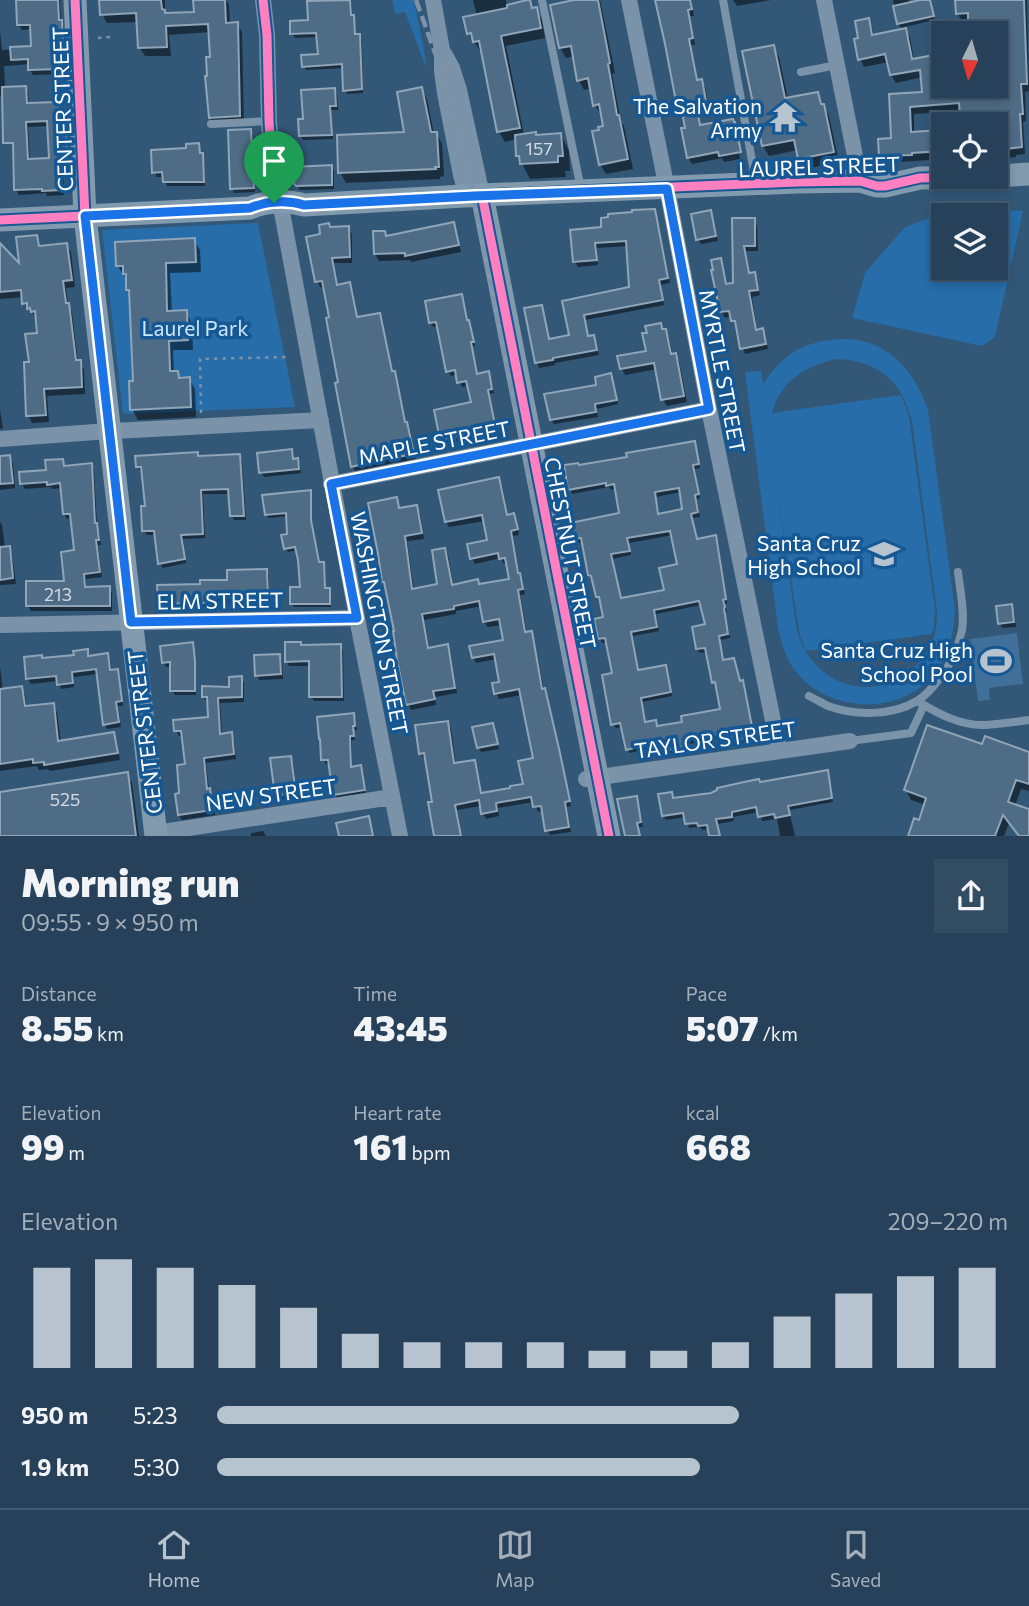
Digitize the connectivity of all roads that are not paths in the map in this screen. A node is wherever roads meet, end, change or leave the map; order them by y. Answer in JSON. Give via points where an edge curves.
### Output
{"nodes":[{"id":1,"x":75,"y":0,"type":"edge"},
{"id":2,"x":263,"y":0,"type":"edge"},
{"id":3,"x":433,"y":0,"type":"edge"},
{"id":4,"x":542,"y":0,"type":"edge"},
{"id":5,"x":629,"y":0,"type":"edge"},
{"id":6,"x":723,"y":0,"type":"edge"},
{"id":7,"x":824,"y":0,"type":"edge"},
{"id":8,"x":837,"y":65,"type":"junction"},
{"id":9,"x":801,"y":72,"type":"dead end"},
{"id":10,"x":269,"y":121,"type":"junction"},
{"id":11,"x":211,"y":124,"type":"dead end"},
{"id":12,"x":1029,"y":174,"type":"edge"},
{"id":13,"x":1008,"y":175,"type":"edge"},
{"id":14,"x":931,"y":178,"type":"edge"},
{"id":15,"x":859,"y":181,"type":"junction"},
{"id":16,"x":757,"y":184,"type":"junction"},
{"id":17,"x":667,"y":189,"type":"junction"},
{"id":18,"x":582,"y":191,"type":"junction"},
{"id":19,"x":474,"y":196,"type":"junction"},
{"id":20,"x":278,"y":207,"type":"junction"},
{"id":21,"x":85,"y":216,"type":"junction"},
{"id":22,"x":0,"y":220,"type":"edge"},
{"id":23,"x":709,"y":409,"type":"junction"},
{"id":24,"x":321,"y":420,"type":"junction"},
{"id":25,"x":109,"y":431,"type":"junction"},
{"id":26,"x":0,"y":439,"type":"edge"},
{"id":27,"x":525,"y":445,"type":"junction"},
{"id":28,"x":331,"y":484,"type":"junction"},
{"id":29,"x":958,"y":572,"type":"dead end"},
{"id":30,"x":357,"y":618,"type":"junction"},
{"id":31,"x":131,"y":622,"type":"junction"},
{"id":32,"x":0,"y":625,"type":"edge"},
{"id":33,"x":809,"y":696,"type":"dead end"},
{"id":34,"x":921,"y":703,"type":"junction"},
{"id":35,"x":1029,"y":720,"type":"edge"},
{"id":36,"x":850,"y":741,"type":"joint"},
{"id":37,"x":779,"y":750,"type":"junction"},
{"id":38,"x":592,"y":778,"type":"junction"},
{"id":39,"x":392,"y":797,"type":"junction"},
{"id":40,"x":156,"y":834,"type":"edge"},
{"id":41,"x":400,"y":836,"type":"edge"},
{"id":42,"x":597,"y":836,"type":"edge"},
{"id":43,"x":609,"y":836,"type":"edge"}],
"edges":[{"from":1,"to":21,"type":"main road","name":"CENTER STREET"},
{"from":2,"to":10,"type":"street","name":"WASHINGTON STREET"},
{"from":3,"to":19,"type":"street","name":"CHESTNUT STREET","via":[[461,175]]},
{"from":4,"to":18,"type":"lane"},
{"from":5,"to":17,"type":"street","name":"MYRTLE STREET"},
{"from":6,"to":16,"type":"lane"},
{"from":7,"to":8,"type":"street"},
{"from":8,"to":9,"type":"lane"},
{"from":8,"to":15,"type":"street"},
{"from":10,"to":11,"type":"lane"},
{"from":10,"to":20,"type":"street","name":"WASHINGTON STREET"},
{"from":12,"to":13,"type":"main road"},
{"from":14,"to":15,"type":"main road","name":"LAUREL STREET","via":[[885,186]]},
{"from":15,"to":16,"type":"main road","name":"LAUREL STREET"},
{"from":16,"to":17,"type":"main road","name":"LAUREL STREET"},
{"from":17,"to":18,"type":"main road","name":"LAUREL STREET"},
{"from":17,"to":23,"type":"street","name":"MYRTLE STREET"},
{"from":18,"to":19,"type":"main road","name":"LAUREL STREET"},
{"from":19,"to":20,"type":"main road","name":"LAUREL STREET","via":[[304,205],[295,212]]},
{"from":19,"to":27,"type":"main road","name":"CHESTNUT STREET"},
{"from":20,"to":21,"type":"main road","name":"LAUREL STREET","via":[[260,203],[250,208]]},
{"from":20,"to":24,"type":"street","name":"WASHINGTON STREET"},
{"from":21,"to":22,"type":"main road","name":"LAUREL STREET"},
{"from":21,"to":25,"type":"main road","name":"CENTER STREET"},
{"from":23,"to":27,"type":"street","name":"MAPLE STREET"},
{"from":23,"to":37,"type":"street","name":"MYRTLE STREET"},
{"from":24,"to":25,"type":"street"},
{"from":24,"to":28,"type":"street","name":"WASHINGTON STREET"},
{"from":25,"to":26,"type":"street"},
{"from":25,"to":31,"type":"main road","name":"CENTER STREET"},
{"from":27,"to":28,"type":"street","name":"MAPLE STREET"},
{"from":27,"to":38,"type":"main road","name":"CHESTNUT STREET"},
{"from":28,"to":30,"type":"street","name":"WASHINGTON STREET"},
{"from":29,"to":34,"type":"lane","via":[[963,612],[957,648]]},
{"from":30,"to":31,"type":"street","name":"ELM STREET"},
{"from":30,"to":39,"type":"street","name":"WASHINGTON STREET"},
{"from":31,"to":32,"type":"street","name":"ELM STREET"},
{"from":31,"to":40,"type":"main road","name":"CENTER STREET"},
{"from":33,"to":34,"type":"lane","via":[[828,706],[865,713]]},
{"from":34,"to":35,"type":"lane","via":[[971,724]]},
{"from":34,"to":36,"type":"lane","via":[[911,733]]},
{"from":36,"to":37,"type":"street","name":"TAYLOR STREET"},
{"from":37,"to":38,"type":"street","name":"TAYLOR STREET"},
{"from":38,"to":42,"type":"main road","name":"CHESTNUT STREET"},
{"from":38,"to":43,"type":"main road","name":"CHESTNUT STREET"},
{"from":39,"to":40,"type":"street","name":"NEW STREET"},
{"from":39,"to":41,"type":"street","name":"WASHINGTON STREET"}]}
